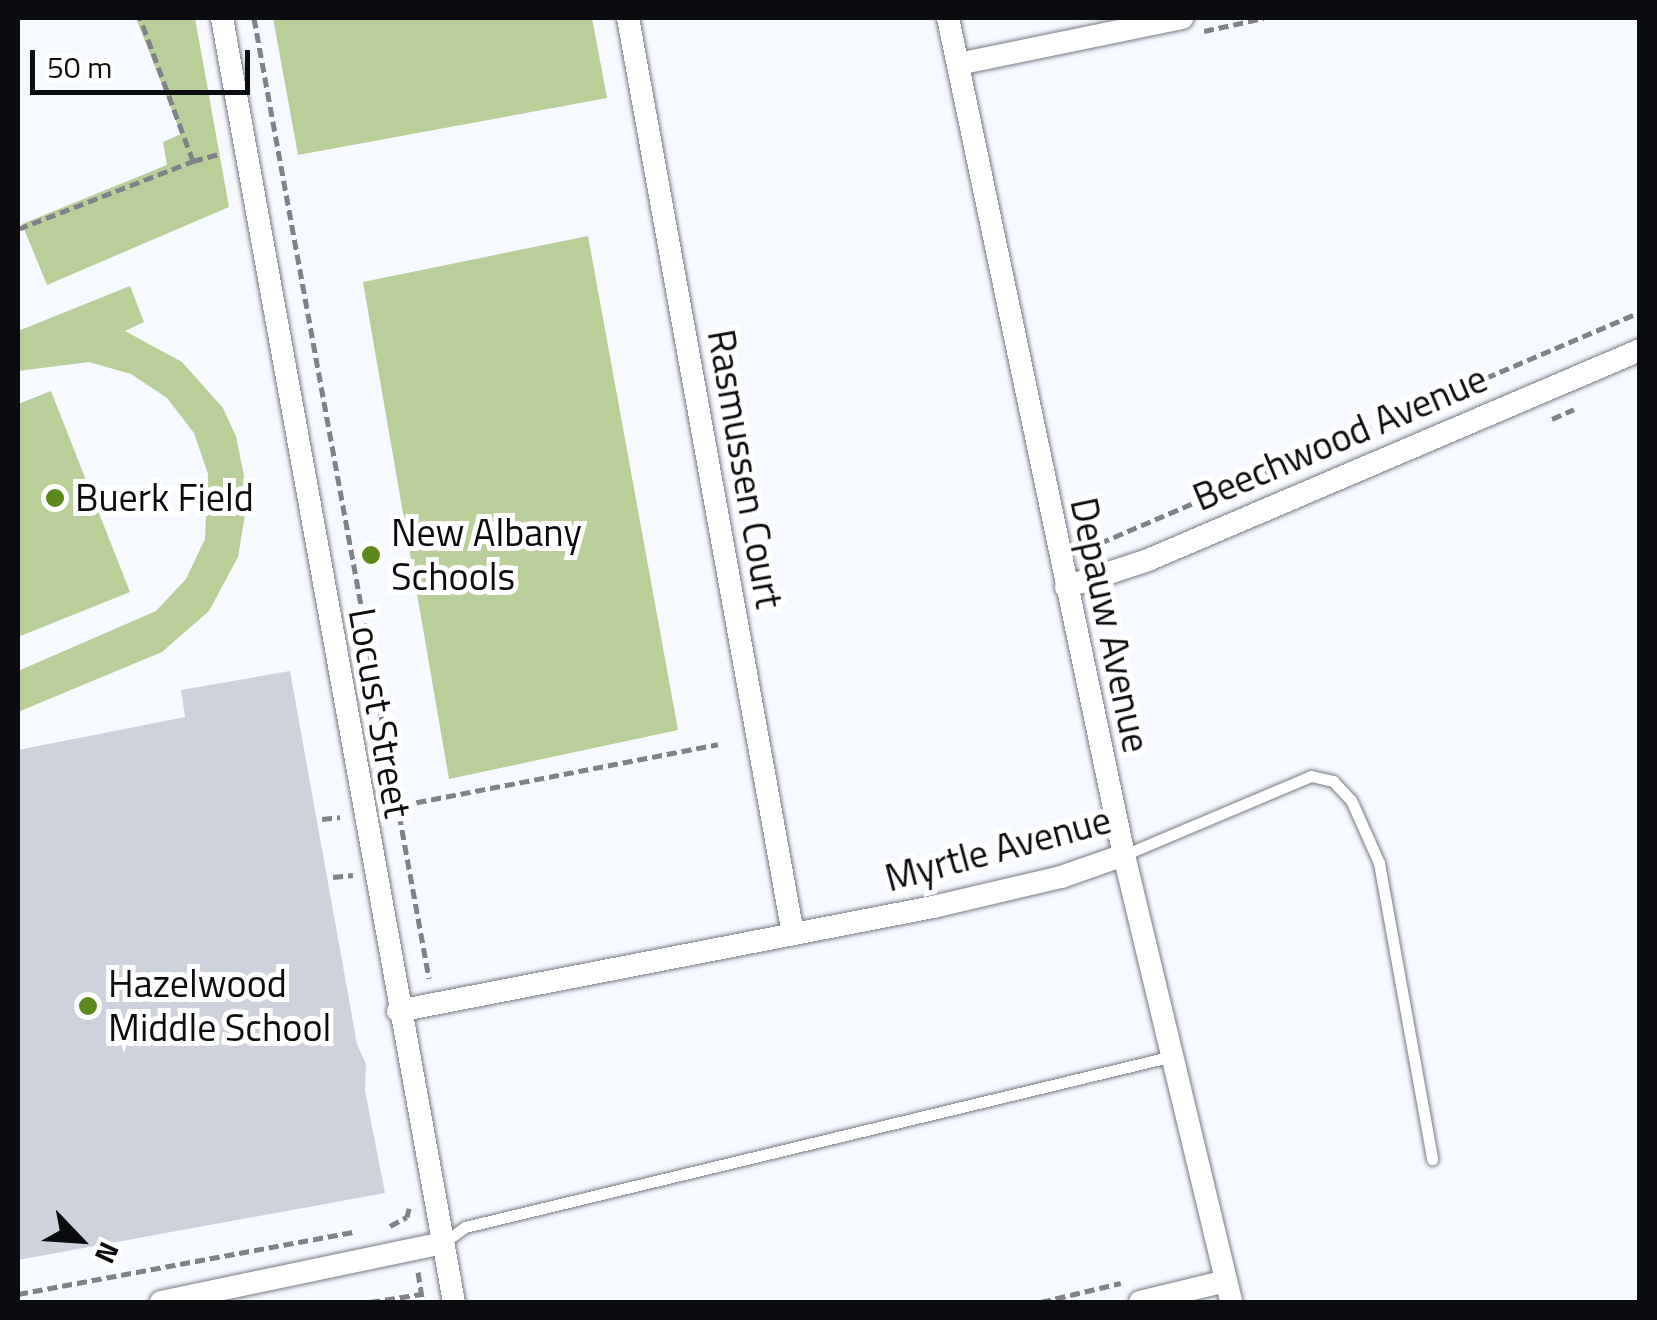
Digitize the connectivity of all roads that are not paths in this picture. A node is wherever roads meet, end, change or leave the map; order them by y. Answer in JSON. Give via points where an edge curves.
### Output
{"nodes":[{"id":1,"x":222,"y":18,"type":"edge"},
{"id":2,"x":628,"y":18,"type":"edge"},
{"id":3,"x":948,"y":18,"type":"edge"},
{"id":4,"x":1182,"y":18,"type":"edge"},
{"id":5,"x":958,"y":64,"type":"junction"},
{"id":6,"x":1640,"y":350,"type":"edge"},
{"id":7,"x":1066,"y":586,"type":"junction"},
{"id":8,"x":1124,"y":855,"type":"junction"},
{"id":9,"x":793,"y":934,"type":"junction"},
{"id":10,"x":398,"y":1011,"type":"junction"},
{"id":11,"x":1174,"y":1055,"type":"junction"},
{"id":12,"x":1432,"y":1159,"type":"dead end"},
{"id":13,"x":444,"y":1243,"type":"junction"},
{"id":14,"x":1228,"y":1292,"type":"edge"},
{"id":15,"x":161,"y":1302,"type":"edge"},
{"id":16,"x":454,"y":1302,"type":"edge"},
{"id":17,"x":1140,"y":1302,"type":"edge"}],
"edges":[{"from":1,"to":10,"type":"street","name":"Locust Street"},
{"from":2,"to":9,"type":"street","name":"Rasmussen Court"},
{"from":3,"to":5,"type":"street","name":"Depauw Avenue"},
{"from":4,"to":5,"type":"street"},
{"from":5,"to":7,"type":"street","name":"Depauw Avenue"},
{"from":6,"to":7,"type":"street","name":"Beechwood Avenue","via":[[1148,560]]},
{"from":7,"to":8,"type":"street","name":"Depauw Avenue"},
{"from":8,"to":9,"type":"street","name":"Myrtle Avenue","via":[[1061,878]]},
{"from":8,"to":11,"type":"street","name":"Depauw Avenue"},
{"from":8,"to":12,"type":"lane","name":"Myrtle Avenue","via":[[1310,776],[1333,780],[1351,800],[1379,862]]},
{"from":9,"to":10,"type":"street","name":"Myrtle Avenue"},
{"from":10,"to":13,"type":"street","name":"Locust Street"},
{"from":11,"to":13,"type":"lane","via":[[465,1227]]},
{"from":11,"to":14,"type":"street","name":"Depauw Avenue"},
{"from":13,"to":15,"type":"street"},
{"from":13,"to":16,"type":"street","name":"Locust Street"},
{"from":14,"to":17,"type":"street"}]}
